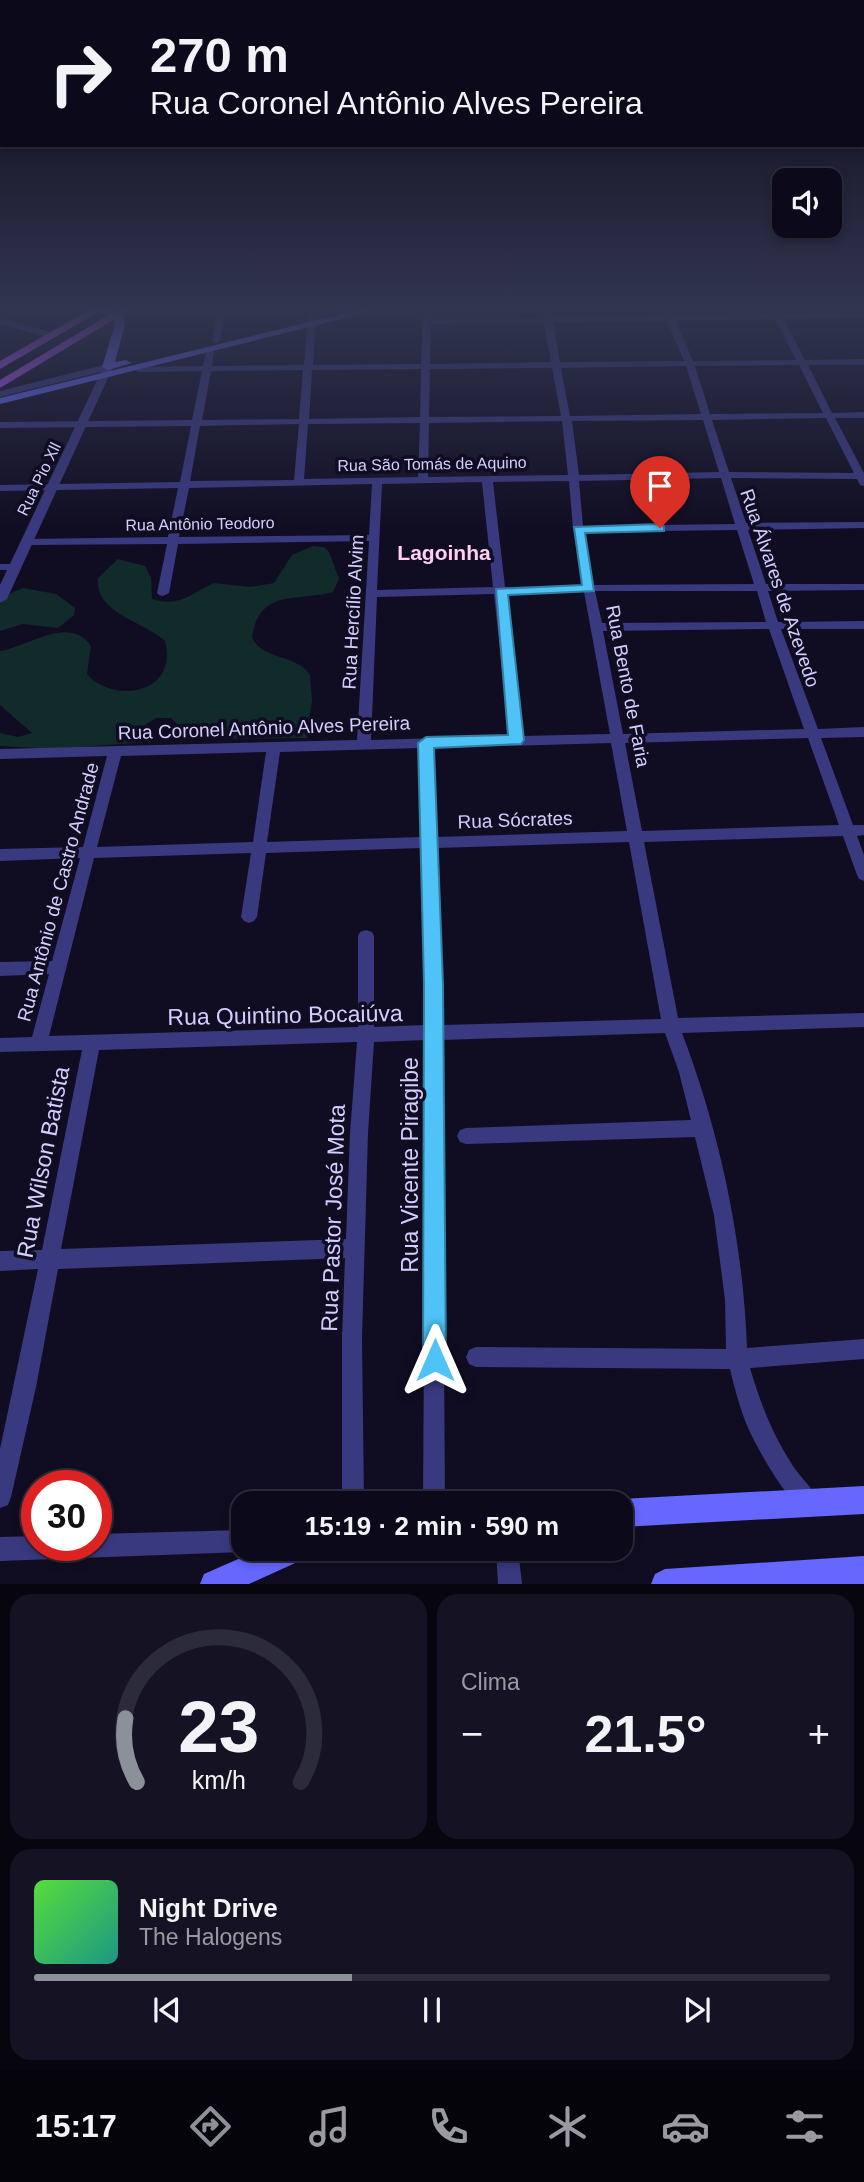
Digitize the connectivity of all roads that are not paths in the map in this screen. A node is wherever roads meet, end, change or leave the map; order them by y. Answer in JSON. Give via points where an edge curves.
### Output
{"nodes":[{"id":1,"x":46,"y":384,"type":"edge"},
{"id":2,"x":60,"y":384,"type":"edge"},
{"id":3,"x":100,"y":384,"type":"edge"},
{"id":4,"x":203,"y":384,"type":"edge"},
{"id":5,"x":309,"y":384,"type":"edge"},
{"id":6,"x":426,"y":384,"type":"edge"},
{"id":7,"x":560,"y":384,"type":"edge"},
{"id":8,"x":696,"y":384,"type":"edge"},
{"id":9,"x":814,"y":384,"type":"edge"},
{"id":10,"x":0,"y":394,"type":"edge"},
{"id":11,"x":0,"y":401,"type":"edge"},
{"id":12,"x":830,"y":415,"type":"junction"},
{"id":13,"x":864,"y":415,"type":"edge"},
{"id":14,"x":706,"y":418,"type":"junction"},
{"id":15,"x":567,"y":419,"type":"junction"},
{"id":16,"x":426,"y":421,"type":"junction"},
{"id":17,"x":306,"y":422,"type":"junction"},
{"id":18,"x":195,"y":423,"type":"junction"},
{"id":19,"x":83,"y":424,"type":"junction"},
{"id":20,"x":0,"y":425,"type":"edge"},
{"id":21,"x":723,"y":475,"type":"junction"},
{"id":22,"x":576,"y":477,"type":"junction"},
{"id":23,"x":863,"y":478,"type":"edge"},
{"id":24,"x":487,"y":479,"type":"junction"},
{"id":25,"x":299,"y":481,"type":"junction"},
{"id":26,"x":423,"y":481,"type":"junction"},
{"id":27,"x":377,"y":482,"type":"junction"},
{"id":28,"x":183,"y":484,"type":"junction"},
{"id":29,"x":52,"y":486,"type":"junction"},
{"id":30,"x":0,"y":488,"type":"edge"},
{"id":31,"x":864,"y":526,"type":"edge"},
{"id":32,"x":742,"y":527,"type":"junction"},
{"id":33,"x":578,"y":529,"type":"junction"},
{"id":34,"x":374,"y":537,"type":"junction"},
{"id":35,"x":176,"y":541,"type":"junction"},
{"id":36,"x":27,"y":542,"type":"junction"},
{"id":37,"x":0,"y":567,"type":"edge"},
{"id":38,"x":14,"y":567,"type":"junction"},
{"id":39,"x":763,"y":587,"type":"junction"},
{"id":40,"x":864,"y":587,"type":"edge"},
{"id":41,"x":590,"y":588,"type":"junction"},
{"id":42,"x":501,"y":592,"type":"junction"},
{"id":43,"x":163,"y":593,"type":"dead end"},
{"id":44,"x":372,"y":594,"type":"junction"},
{"id":45,"x":0,"y":599,"type":"edge"},
{"id":46,"x":774,"y":624,"type":"junction"},
{"id":47,"x":864,"y":625,"type":"edge"},
{"id":48,"x":596,"y":627,"type":"junction"},
{"id":49,"x":811,"y":732,"type":"junction"},
{"id":50,"x":864,"y":732,"type":"edge"},
{"id":51,"x":618,"y":737,"type":"junction"},
{"id":52,"x":516,"y":740,"type":"junction"},
{"id":53,"x":426,"y":743,"type":"junction"},
{"id":54,"x":364,"y":744,"type":"junction"},
{"id":55,"x":274,"y":746,"type":"junction"},
{"id":56,"x":115,"y":751,"type":"junction"},
{"id":57,"x":0,"y":754,"type":"edge"},
{"id":58,"x":857,"y":830,"type":"edge"},
{"id":59,"x":637,"y":836,"type":"junction"},
{"id":60,"x":431,"y":842,"type":"junction"},
{"id":61,"x":259,"y":847,"type":"junction"},
{"id":62,"x":90,"y":852,"type":"junction"},
{"id":63,"x":0,"y":855,"type":"edge"},
{"id":64,"x":864,"y":876,"type":"edge"},
{"id":65,"x":249,"y":917,"type":"dead end"},
{"id":66,"x":366,"y":936,"type":"dead end"},
{"id":67,"x":59,"y":967,"type":"junction"},
{"id":68,"x":0,"y":969,"type":"edge"},
{"id":69,"x":864,"y":1020,"type":"edge"},
{"id":70,"x":671,"y":1026,"type":"junction"},
{"id":71,"x":434,"y":1034,"type":"junction"},
{"id":72,"x":366,"y":1036,"type":"junction"},
{"id":73,"x":92,"y":1041,"type":"junction"},
{"id":74,"x":39,"y":1042,"type":"junction"},
{"id":75,"x":0,"y":1045,"type":"edge"},
{"id":76,"x":701,"y":1128,"type":"junction"},
{"id":77,"x":466,"y":1136,"type":"dead end"},
{"id":78,"x":356,"y":1248,"type":"junction"},
{"id":79,"x":50,"y":1259,"type":"junction"},
{"id":80,"x":0,"y":1261,"type":"edge"},
{"id":81,"x":864,"y":1349,"type":"edge"},
{"id":82,"x":476,"y":1357,"type":"dead end"},
{"id":83,"x":737,"y":1359,"type":"junction"},
{"id":84,"x":353,"y":1491,"type":"edge"},
{"id":85,"x":434,"y":1491,"type":"edge"},
{"id":86,"x":0,"y":1497,"type":"edge"},
{"id":87,"x":864,"y":1500,"type":"edge"},
{"id":88,"x":808,"y":1502,"type":"junction"},
{"id":89,"x":633,"y":1512,"type":"edge"},
{"id":90,"x":231,"y":1541,"type":"edge"},
{"id":91,"x":0,"y":1549,"type":"edge"},
{"id":92,"x":267,"y":1561,"type":"edge"},
{"id":93,"x":508,"y":1561,"type":"edge"},
{"id":94,"x":864,"y":1572,"type":"edge"},
{"id":95,"x":214,"y":1584,"type":"edge"},
{"id":96,"x":510,"y":1584,"type":"edge"},
{"id":97,"x":665,"y":1584,"type":"edge"}],
"edges":[{"from":1,"to":10,"type":"street"},
{"from":2,"to":11,"type":"main road"},
{"from":3,"to":19,"type":"street","name":"Rua Pio Xll"},
{"from":4,"to":18,"type":"street"},
{"from":5,"to":17,"type":"street"},
{"from":6,"to":16,"type":"street"},
{"from":7,"to":15,"type":"street","name":"Rua Bento de Faria"},
{"from":8,"to":14,"type":"street","name":"Rua Álvares de Azevedo"},
{"from":9,"to":12,"type":"street"},
{"from":12,"to":13,"type":"street"},
{"from":12,"to":14,"type":"street"},
{"from":12,"to":23,"type":"street"},
{"from":14,"to":15,"type":"street"},
{"from":14,"to":21,"type":"street","name":"Rua Álvares de Azevedo"},
{"from":15,"to":16,"type":"street"},
{"from":15,"to":22,"type":"street","name":"Rua Bento de Faria"},
{"from":16,"to":17,"type":"street"},
{"from":16,"to":26,"type":"street"},
{"from":17,"to":18,"type":"street"},
{"from":17,"to":25,"type":"street"},
{"from":18,"to":19,"type":"street"},
{"from":18,"to":28,"type":"street"},
{"from":19,"to":20,"type":"street"},
{"from":19,"to":29,"type":"street","name":"Rua Pio Xll"},
{"from":21,"to":22,"type":"street","name":"Rua São Tomás de Aquino"},
{"from":21,"to":23,"type":"street","name":"Rua São Tomás de Aquino"},
{"from":21,"to":32,"type":"street","name":"Rua Álvares de Azevedo"},
{"from":22,"to":24,"type":"street","name":"Rua São Tomás de Aquino"},
{"from":22,"to":33,"type":"street","name":"Rua Bento de Faria"},
{"from":24,"to":26,"type":"street","name":"Rua São Tomás de Aquino"},
{"from":24,"to":42,"type":"street"},
{"from":25,"to":27,"type":"street","name":"Rua São Tomás de Aquino"},
{"from":25,"to":28,"type":"street","name":"Rua São Tomás de Aquino"},
{"from":26,"to":27,"type":"street","name":"Rua São Tomás de Aquino"},
{"from":27,"to":34,"type":"street","name":"Rua Hercílio Alvim"},
{"from":28,"to":29,"type":"street","name":"Rua São Tomás de Aquino"},
{"from":28,"to":35,"type":"street"},
{"from":29,"to":30,"type":"street","name":"Rua São Tomás de Aquino"},
{"from":29,"to":36,"type":"street","name":"Rua Pio Xll"},
{"from":31,"to":32,"type":"street"},
{"from":32,"to":33,"type":"street"},
{"from":32,"to":39,"type":"street","name":"Rua Álvares de Azevedo"},
{"from":33,"to":41,"type":"street","name":"Rua Bento de Faria"},
{"from":34,"to":35,"type":"street","name":"Rua Antônio Teodoro"},
{"from":34,"to":44,"type":"street","name":"Rua Hercílio Alvim"},
{"from":35,"to":36,"type":"street","name":"Rua Antônio Teodoro"},
{"from":35,"to":43,"type":"street"},
{"from":36,"to":38,"type":"street","name":"Rua Pio Xll"},
{"from":37,"to":38,"type":"street"},
{"from":38,"to":45,"type":"street","name":"Rua Pio Xll"},
{"from":39,"to":40,"type":"street"},
{"from":39,"to":41,"type":"street"},
{"from":39,"to":46,"type":"street","name":"Rua Álvares de Azevedo"},
{"from":41,"to":42,"type":"street"},
{"from":41,"to":48,"type":"street","name":"Rua Bento de Faria"},
{"from":42,"to":44,"type":"street"},
{"from":42,"to":52,"type":"street"},
{"from":44,"to":54,"type":"street","name":"Rua Hercílio Alvim"},
{"from":46,"to":47,"type":"street"},
{"from":46,"to":48,"type":"street"},
{"from":46,"to":49,"type":"street","name":"Rua Álvares de Azevedo"},
{"from":48,"to":51,"type":"street","name":"Rua Bento de Faria"},
{"from":49,"to":50,"type":"street","name":"Rua Coronel Antônio Alves Pereira"},
{"from":49,"to":51,"type":"street","name":"Rua Coronel Antônio Alves Pereira"},
{"from":49,"to":58,"type":"street","name":"Rua Álvares de Azevedo"},
{"from":51,"to":52,"type":"street","name":"Rua Coronel Antônio Alves Pereira"},
{"from":51,"to":59,"type":"street","name":"Rua Bento de Faria"},
{"from":52,"to":53,"type":"street","name":"Rua Coronel Antônio Alves Pereira"},
{"from":53,"to":54,"type":"street","name":"Rua Coronel Antônio Alves Pereira"},
{"from":53,"to":60,"type":"street","name":"Rua Vicente Piragibe"},
{"from":54,"to":55,"type":"street","name":"Rua Coronel Antônio Alves Pereira"},
{"from":55,"to":56,"type":"street","name":"Rua Coronel Antônio Alves Pereira"},
{"from":55,"to":61,"type":"street"},
{"from":56,"to":57,"type":"street","name":"Rua Coronel Antônio Alves Pereira"},
{"from":56,"to":62,"type":"street","name":"Rua Antônio de Castro Andrade"},
{"from":58,"to":59,"type":"street","name":"Rua Sócrates"},
{"from":58,"to":64,"type":"street","name":"Rua Álvares de Azevedo"},
{"from":59,"to":60,"type":"street","name":"Rua Sócrates"},
{"from":59,"to":70,"type":"street","name":"Rua Bento de Faria"},
{"from":60,"to":61,"type":"street","name":"Rua Sócrates"},
{"from":60,"to":71,"type":"street","name":"Rua Vicente Piragibe"},
{"from":61,"to":62,"type":"street","name":"Rua Sócrates"},
{"from":61,"to":65,"type":"street"},
{"from":62,"to":63,"type":"street","name":"Rua Sócrates"},
{"from":62,"to":67,"type":"street","name":"Rua Antônio de Castro Andrade"},
{"from":66,"to":72,"type":"street","name":"Rua Pastor José Mota"},
{"from":67,"to":68,"type":"street"},
{"from":67,"to":74,"type":"street","name":"Rua Antônio de Castro Andrade"},
{"from":69,"to":70,"type":"street","name":"Rua Quintino Bocaiúva"},
{"from":70,"to":71,"type":"street","name":"Rua Quintino Bocaiúva"},
{"from":70,"to":76,"type":"street","name":"Rua Bento de Faria"},
{"from":71,"to":72,"type":"street","name":"Rua Quintino Bocaiúva"},
{"from":71,"to":85,"type":"street","name":"Rua Vicente Piragibe"},
{"from":72,"to":73,"type":"street","name":"Rua Quintino Bocaiúva"},
{"from":72,"to":78,"type":"street","name":"Rua Pastor José Mota"},
{"from":73,"to":74,"type":"street","name":"Rua Quintino Bocaiúva"},
{"from":73,"to":79,"type":"street","name":"Rua Wilson Batista"},
{"from":74,"to":75,"type":"street","name":"Rua Quintino Bocaiúva"},
{"from":76,"to":77,"type":"street"},
{"from":76,"to":83,"type":"street","name":"Rua Bento de Faria","via":[[724,1216]]},
{"from":78,"to":79,"type":"street"},
{"from":78,"to":84,"type":"street","name":"Rua Pastor José Mota"},
{"from":79,"to":80,"type":"street"},
{"from":79,"to":86,"type":"street","name":"Rua Wilson Batista"},
{"from":81,"to":83,"type":"street"},
{"from":82,"to":83,"type":"street"},
{"from":83,"to":88,"type":"street","name":"Rua Bento de Faria","via":[[754,1417],[786,1475]]},
{"from":87,"to":88,"type":"main road"},
{"from":88,"to":89,"type":"main road"},
{"from":90,"to":91,"type":"street"},
{"from":92,"to":95,"type":"main road"},
{"from":93,"to":96,"type":"street"},
{"from":94,"to":97,"type":"main road"}]}
